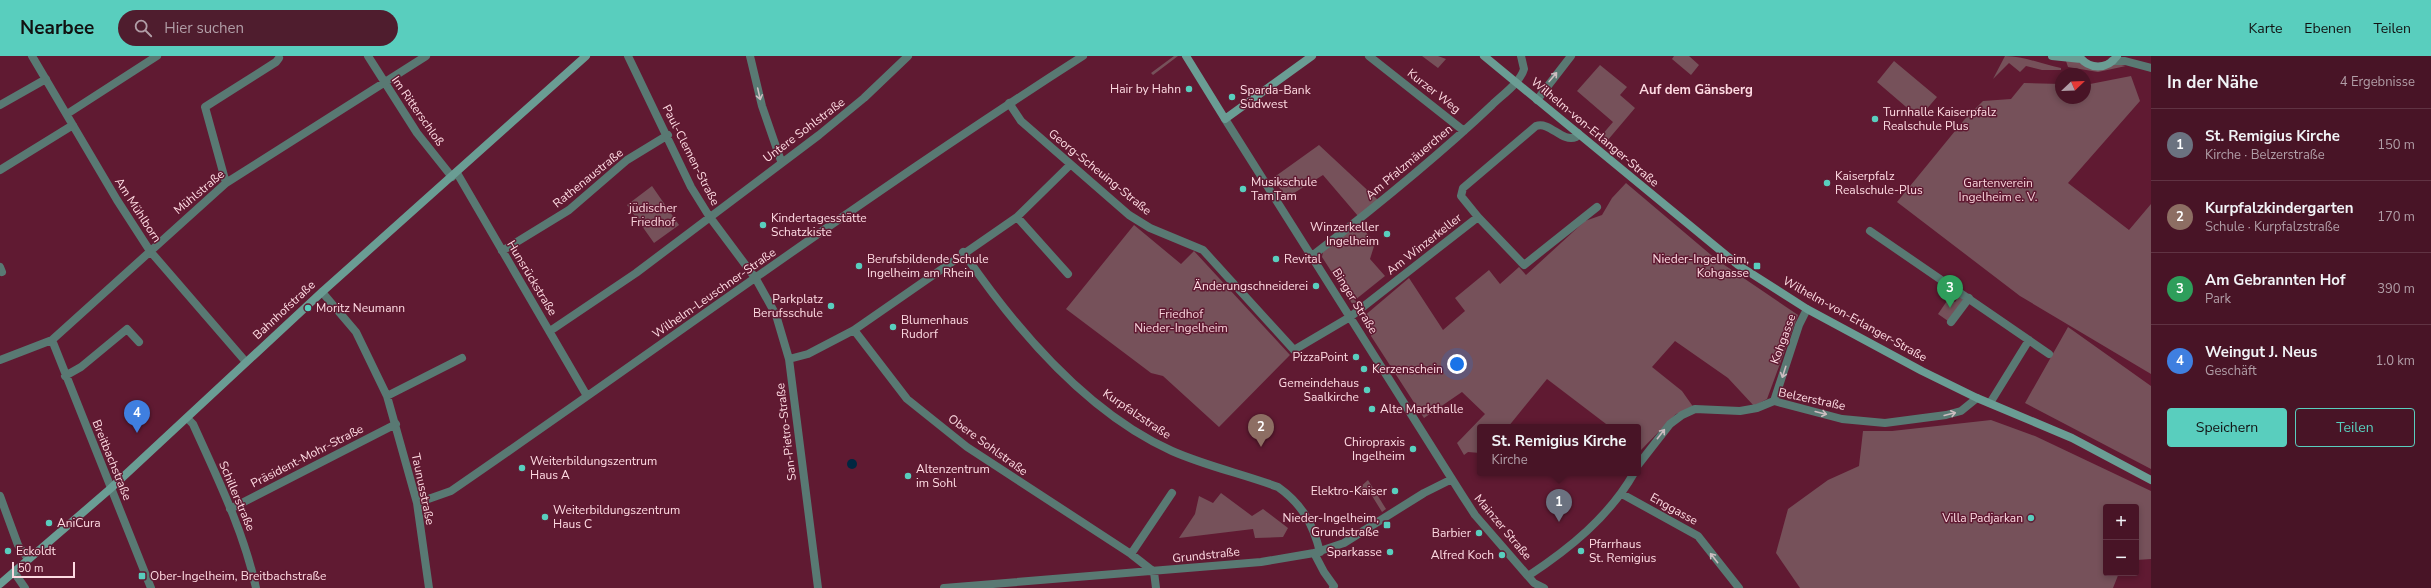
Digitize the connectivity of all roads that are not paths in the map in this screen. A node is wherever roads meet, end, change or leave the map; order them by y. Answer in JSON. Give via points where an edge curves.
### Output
{"nodes":[{"id":1,"x":32,"y":56,"type":"edge"},
{"id":2,"x":157,"y":56,"type":"edge"},
{"id":3,"x":368,"y":56,"type":"edge"},
{"id":4,"x":426,"y":56,"type":"edge"},
{"id":5,"x":586,"y":56,"type":"edge"},
{"id":6,"x":628,"y":56,"type":"edge"},
{"id":7,"x":750,"y":56,"type":"edge"},
{"id":8,"x":908,"y":56,"type":"edge"},
{"id":9,"x":1083,"y":56,"type":"edge"},
{"id":10,"x":1186,"y":56,"type":"edge"},
{"id":11,"x":1312,"y":56,"type":"edge"},
{"id":12,"x":1369,"y":56,"type":"edge"},
{"id":13,"x":1484,"y":56,"type":"edge"},
{"id":14,"x":1521,"y":56,"type":"edge"},
{"id":15,"x":1571,"y":56,"type":"edge"},
{"id":16,"x":2052,"y":56,"type":"edge"},
{"id":17,"x":2132,"y":56,"type":"edge"},
{"id":18,"x":279,"y":58,"type":"dead end"},
{"id":19,"x":2080,"y":58,"type":"edge"},
{"id":20,"x":148,"y":59,"type":"edge"},
{"id":21,"x":2115,"y":59,"type":"edge"},
{"id":22,"x":2151,"y":68,"type":"edge"},
{"id":23,"x":46,"y":79,"type":"junction"},
{"id":24,"x":1516,"y":82,"type":"junction"},
{"id":25,"x":384,"y":83,"type":"junction"},
{"id":26,"x":1536,"y":100,"type":"junction"},
{"id":27,"x":1009,"y":103,"type":"junction"},
{"id":28,"x":0,"y":104,"type":"edge"},
{"id":29,"x":68,"y":114,"type":"junction"},
{"id":30,"x":1225,"y":119,"type":"junction"},
{"id":31,"x":73,"y":125,"type":"junction"},
{"id":32,"x":1464,"y":131,"type":"junction"},
{"id":33,"x":1578,"y":133,"type":"junction"},
{"id":34,"x":668,"y":135,"type":"junction"},
{"id":35,"x":781,"y":162,"type":"junction"},
{"id":36,"x":1070,"y":165,"type":"junction"},
{"id":37,"x":0,"y":170,"type":"edge"},
{"id":38,"x":455,"y":175,"type":"junction"},
{"id":39,"x":226,"y":183,"type":"junction"},
{"id":40,"x":1597,"y":207,"type":"dead end"},
{"id":41,"x":709,"y":216,"type":"junction"},
{"id":42,"x":1017,"y":216,"type":"junction"},
{"id":43,"x":1478,"y":217,"type":"junction"},
{"id":44,"x":1870,"y":231,"type":"dead end"},
{"id":45,"x":150,"y":251,"type":"junction"},
{"id":46,"x":502,"y":251,"type":"junction"},
{"id":47,"x":963,"y":252,"type":"junction"},
{"id":48,"x":1312,"y":256,"type":"junction"},
{"id":49,"x":1068,"y":274,"type":"dead end"},
{"id":50,"x":756,"y":279,"type":"junction"},
{"id":51,"x":322,"y":292,"type":"junction"},
{"id":52,"x":1969,"y":298,"type":"junction"},
{"id":53,"x":1807,"y":309,"type":"junction"},
{"id":54,"x":1350,"y":317,"type":"junction"},
{"id":55,"x":1951,"y":322,"type":"dead end"},
{"id":56,"x":854,"y":330,"type":"junction"},
{"id":57,"x":550,"y":331,"type":"junction"},
{"id":58,"x":52,"y":340,"type":"junction"},
{"id":59,"x":2029,"y":340,"type":"junction"},
{"id":60,"x":139,"y":342,"type":"dead end"},
{"id":61,"x":2049,"y":354,"type":"dead end"},
{"id":62,"x":462,"y":358,"type":"dead end"},
{"id":63,"x":789,"y":359,"type":"junction"},
{"id":64,"x":0,"y":360,"type":"edge"},
{"id":65,"x":246,"y":362,"type":"junction"},
{"id":66,"x":65,"y":376,"type":"junction"},
{"id":67,"x":387,"y":396,"type":"junction"},
{"id":68,"x":586,"y":396,"type":"junction"},
{"id":69,"x":1977,"y":398,"type":"junction"},
{"id":70,"x":1774,"y":401,"type":"junction"},
{"id":71,"x":1990,"y":403,"type":"junction"},
{"id":72,"x":187,"y":418,"type":"junction"},
{"id":73,"x":396,"y":424,"type":"junction"},
{"id":74,"x":1641,"y":461,"type":"edge"},
{"id":75,"x":1632,"y":476,"type":"edge"},
{"id":76,"x":1452,"y":479,"type":"junction"},
{"id":77,"x":2151,"y":480,"type":"edge"},
{"id":78,"x":110,"y":488,"type":"junction"},
{"id":79,"x":1172,"y":493,"type":"dead end"},
{"id":80,"x":1622,"y":494,"type":"junction"},
{"id":81,"x":0,"y":496,"type":"edge"},
{"id":82,"x":417,"y":503,"type":"junction"},
{"id":83,"x":230,"y":509,"type":"junction"},
{"id":84,"x":3,"y":514,"type":"edge"},
{"id":85,"x":1317,"y":552,"type":"junction"},
{"id":86,"x":1131,"y":554,"type":"junction"},
{"id":87,"x":28,"y":559,"type":"junction"},
{"id":88,"x":14,"y":572,"type":"junction"},
{"id":89,"x":1154,"y":572,"type":"junction"},
{"id":90,"x":1531,"y":582,"type":"edge"},
{"id":91,"x":0,"y":584,"type":"edge"},
{"id":92,"x":1334,"y":587,"type":"edge"},
{"id":93,"x":25,"y":588,"type":"edge"},
{"id":94,"x":151,"y":588,"type":"edge"},
{"id":95,"x":256,"y":588,"type":"edge"},
{"id":96,"x":429,"y":588,"type":"edge"},
{"id":97,"x":818,"y":588,"type":"edge"},
{"id":98,"x":944,"y":588,"type":"edge"},
{"id":99,"x":1156,"y":588,"type":"edge"},
{"id":100,"x":1544,"y":588,"type":"edge"},
{"id":101,"x":1739,"y":588,"type":"edge"}],
"edges":[{"from":1,"to":23,"type":"street","name":"Am Mühlborn"},
{"from":2,"to":20,"type":"street"},
{"from":3,"to":25,"type":"street","name":"Im Ritterschloß"},
{"from":4,"to":25,"type":"street","name":"Mühlstraße"},
{"from":5,"to":38,"type":"main road","name":"Bahnhofstraße"},
{"from":6,"to":34,"type":"street","name":"Paul-Clemen-Straße"},
{"from":7,"to":35,"type":"street","one_way":true,"via":[[762,106]]},
{"from":8,"to":35,"type":"street","name":"Untere Sohlstraße","via":[[864,98]]},
{"from":9,"to":27,"type":"street","name":"Wilhelm-Leuschner-Straße"},
{"from":10,"to":30,"type":"main road","name":"Binger Straße"},
{"from":11,"to":30,"type":"main road"},
{"from":12,"to":32,"type":"street","name":"Kurzer Weg"},
{"from":13,"to":24,"type":"main road","name":"Wilhelm-von-Erlanger-Straße"},
{"from":14,"to":24,"type":"street","via":[[1524,69]]},
{"from":26,"to":15,"type":"street","one_way":true},
{"from":16,"to":19,"type":"main road"},
{"from":17,"to":22,"type":"street"},
{"from":18,"to":39,"type":"street","via":[[205,107]]},
{"from":19,"to":21,"type":"main road","via":[[2087,64],[2098,67]]},
{"from":20,"to":29,"type":"street"},
{"from":21,"to":22,"type":"street"},
{"from":23,"to":28,"type":"street"},
{"from":23,"to":29,"type":"street","name":"Am Mühlborn"},
{"from":24,"to":26,"type":"main road","name":"Wilhelm-von-Erlanger-Straße"},
{"from":24,"to":32,"type":"street","name":"Am Pfalzmäuerchen"},
{"from":25,"to":38,"type":"street","name":"Im Ritterschloß","via":[[417,133]]},
{"from":25,"to":39,"type":"street","name":"Mühlstraße"},
{"from":26,"to":33,"type":"main road","name":"Wilhelm-von-Erlanger-Straße"},
{"from":27,"to":36,"type":"street","name":"Georg-Scheuing-Straße","via":[[1021,122]]},
{"from":27,"to":50,"type":"street","name":"Wilhelm-Leuschner-Straße","via":[[903,173]]},
{"from":29,"to":31,"type":"street","name":"Am Mühlborn"},
{"from":30,"to":48,"type":"street","name":"Binger Straße"},
{"from":31,"to":37,"type":"street"},
{"from":31,"to":45,"type":"street","name":"Am Mühlborn"},
{"from":32,"to":48,"type":"street","name":"Am Pfalzmäuerchen"},
{"from":33,"to":43,"type":"street","via":[[1576,137],[1568,138],[1543,125],[1536,126],[1463,188],[1463,199]]},
{"from":33,"to":53,"type":"main road","name":"Wilhelm-von-Erlanger-Straße","via":[[1738,265]]},
{"from":34,"to":41,"type":"street","name":"Paul-Clemen-Straße","via":[[691,187]]},
{"from":34,"to":46,"type":"street","name":"Rathenaustraße","via":[[627,160],[569,210]]},
{"from":35,"to":41,"type":"street","name":"Untere Sohlstraße"},
{"from":36,"to":42,"type":"street"},
{"from":36,"to":54,"type":"street","name":"Georg-Scheuing-Straße","via":[[1129,215],[1150,228],[1203,250],[1294,350]]},
{"from":38,"to":46,"type":"street","name":"Hunsrückstraße"},
{"from":38,"to":51,"type":"main road","name":"Bahnhofstraße"},
{"from":39,"to":45,"type":"street","name":"Mühlstraße"},
{"from":40,"to":43,"type":"street","name":"Am Winzerkeller","via":[[1524,265]]},
{"from":41,"to":50,"type":"street","name":"Paul-Clemen-Straße"},
{"from":41,"to":57,"type":"street","name":"Untere Sohlstraße","via":[[636,273]]},
{"from":42,"to":47,"type":"street"},
{"from":42,"to":49,"type":"street"},
{"from":43,"to":54,"type":"street","name":"Am Winzerkeller"},
{"from":44,"to":52,"type":"street"},
{"from":45,"to":58,"type":"street","name":"Mühlstraße"},
{"from":45,"to":65,"type":"street","name":"Am Mühlborn"},
{"from":46,"to":57,"type":"street","name":"Hunsrückstraße"},
{"from":47,"to":56,"type":"street"},
{"from":47,"to":85,"type":"street","name":"Kurpfalzstraße","via":[[1022,332],[1048,360],[1104,408],[1171,451],[1278,487],[1291,497],[1314,526]]},
{"from":48,"to":54,"type":"street","name":"Binger Straße"},
{"from":50,"to":63,"type":"street","name":"San-Pietro-Straße","via":[[776,315]]},
{"from":50,"to":68,"type":"street","name":"Wilhelm-Leuschner-Straße"},
{"from":51,"to":65,"type":"main road","name":"Bahnhofstraße"},
{"from":51,"to":67,"type":"street","name":"Taunusstraße","via":[[356,332]]},
{"from":52,"to":55,"type":"street"},
{"from":52,"to":59,"type":"street"},
{"from":53,"to":69,"type":"main road","name":"Wilhelm-von-Erlanger-Straße"},
{"from":53,"to":70,"type":"street","name":"Kohgasse","one_way":true,"via":[[1799,325]]},
{"from":54,"to":76,"type":"street","name":"Binger Straße"},
{"from":56,"to":63,"type":"street","via":[[808,354]]},
{"from":56,"to":86,"type":"street","name":"Obere Sohlstraße","via":[[907,399],[955,438],[1028,489]]},
{"from":57,"to":68,"type":"street","name":"Hunsrückstraße"},
{"from":58,"to":64,"type":"street","name":"Mühlstraße"},
{"from":58,"to":66,"type":"street","name":"Breitbachstraße"},
{"from":59,"to":61,"type":"street"},
{"from":59,"to":71,"type":"street"},
{"from":60,"to":66,"type":"street","via":[[127,329],[81,367]]},
{"from":62,"to":67,"type":"street"},
{"from":63,"to":97,"type":"street","name":"San-Pietro-Straße"},
{"from":65,"to":72,"type":"main road","name":"Bahnhofstraße"},
{"from":66,"to":78,"type":"street","name":"Breitbachstraße"},
{"from":67,"to":73,"type":"street","name":"Taunusstraße"},
{"from":68,"to":82,"type":"street","name":"Wilhelm-Leuschner-Straße","via":[[451,491]]},
{"from":70,"to":69,"type":"street","name":"Belzerstraße","one_way":true,"via":[[1842,418],[1885,423],[1961,411]]},
{"from":69,"to":71,"type":"main road","name":"Wilhelm-von-Erlanger-Straße"},
{"from":74,"to":70,"type":"street","name":"Belzerstraße","one_way":true,"via":[[1665,428],[1688,412],[1703,409],[1757,408]]},
{"from":71,"to":77,"type":"main road","name":"Wilhelm-von-Erlanger-Straße","via":[[2072,438]]},
{"from":72,"to":78,"type":"main road","name":"Bahnhofstraße"},
{"from":72,"to":83,"type":"street","name":"Schillerstraße","via":[[193,424]]},
{"from":73,"to":82,"type":"street","name":"Taunusstraße"},
{"from":73,"to":83,"type":"street","name":"Präsident-Mohr-Straße"},
{"from":75,"to":80,"type":"street"},
{"from":76,"to":85,"type":"street","name":"Grundstraße","via":[[1424,493],[1344,543]]},
{"from":76,"to":90,"type":"street","name":"Mainzer Straße","via":[[1475,515]]},
{"from":78,"to":87,"type":"main road","name":"Bahnhofstraße"},
{"from":78,"to":94,"type":"street","name":"Breitbachstraße"},
{"from":79,"to":86,"type":"street"},
{"from":80,"to":90,"type":"street","via":[[1586,532]]},
{"from":101,"to":80,"type":"street","name":"Enggasse","one_way":true,"via":[[1698,536]]},
{"from":81,"to":84,"type":"street"},
{"from":82,"to":96,"type":"street","name":"Taunusstraße"},
{"from":83,"to":95,"type":"street","name":"Schillerstraße","via":[[251,561]]},
{"from":84,"to":87,"type":"street"},
{"from":85,"to":89,"type":"street","name":"Grundstraße","via":[[1261,562]]},
{"from":85,"to":92,"type":"street","name":"Kurpfalzstraße","via":[[1324,572]]},
{"from":86,"to":89,"type":"street","name":"Obere Sohlstraße"},
{"from":87,"to":88,"type":"main road","name":"Bahnhofstraße"},
{"from":88,"to":91,"type":"main road","name":"Bahnhofstraße"},
{"from":88,"to":93,"type":"street"},
{"from":89,"to":98,"type":"street","name":"Grundstraße"},
{"from":89,"to":99,"type":"street"},
{"from":90,"to":100,"type":"street"}]}
